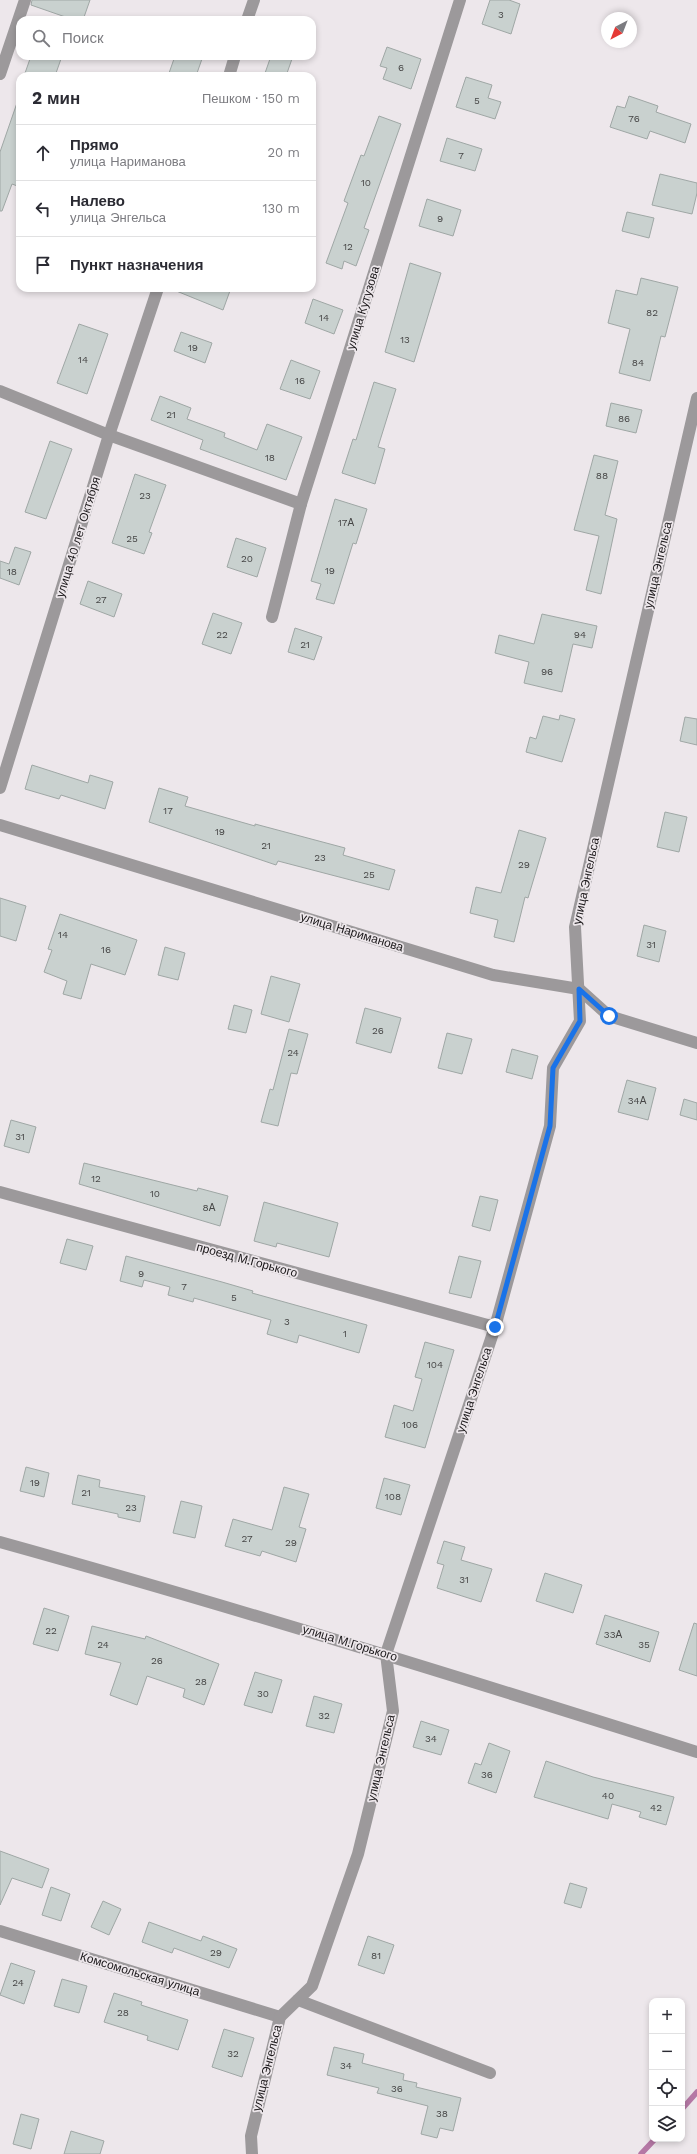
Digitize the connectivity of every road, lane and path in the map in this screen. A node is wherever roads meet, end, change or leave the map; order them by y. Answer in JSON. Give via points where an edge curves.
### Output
{"nodes":[{"id":1,"x":25,"y":0,"type":"edge"},
{"id":2,"x":254,"y":0,"type":"edge"},
{"id":3,"x":460,"y":0,"type":"edge"},
{"id":4,"x":20,"y":16,"type":"edge"},
{"id":5,"x":248,"y":16,"type":"edge"},
{"id":6,"x":16,"y":27,"type":"edge"},
{"id":7,"x":234,"y":60,"type":"edge"},
{"id":8,"x":230,"y":72,"type":"edge"},
{"id":9,"x":0,"y":74,"type":"edge"},
{"id":10,"x":157,"y":292,"type":"edge"},
{"id":11,"x":0,"y":391,"type":"edge"},
{"id":12,"x":697,"y":398,"type":"edge"},
{"id":13,"x":109,"y":435,"type":"junction"},
{"id":14,"x":301,"y":504,"type":"junction"},
{"id":15,"x":272,"y":617,"type":"dead end"},
{"id":16,"x":0,"y":788,"type":"edge"},
{"id":17,"x":0,"y":825,"type":"edge"},
{"id":18,"x":579,"y":989,"type":"junction"},
{"id":19,"x":697,"y":1043,"type":"edge"},
{"id":20,"x":0,"y":1192,"type":"edge"},
{"id":21,"x":495,"y":1327,"type":"junction"},
{"id":22,"x":0,"y":1542,"type":"edge"},
{"id":23,"x":386,"y":1654,"type":"junction"},
{"id":24,"x":697,"y":1752,"type":"edge"},
{"id":25,"x":0,"y":1930,"type":"edge"},
{"id":26,"x":298,"y":2000,"type":"junction"},
{"id":27,"x":280,"y":2017,"type":"junction"},
{"id":28,"x":490,"y":2073,"type":"dead end"},
{"id":29,"x":252,"y":2154,"type":"edge"}],
"edges":[{"from":1,"to":4,"type":"street"},
{"from":2,"to":5,"type":"street"},
{"from":3,"to":14,"type":"street","name":"улица Кутузова"},
{"from":6,"to":9,"type":"street"},
{"from":7,"to":8,"type":"street"},
{"from":10,"to":13,"type":"street","name":"улица 40 лет Октября"},
{"from":11,"to":13,"type":"street"},
{"from":12,"to":18,"type":"street","name":"улица Энгельса","via":[[575,927]]},
{"from":13,"to":14,"type":"street"},
{"from":13,"to":16,"type":"street","name":"улица 40 лет Октября"},
{"from":14,"to":15,"type":"street","name":"улица Кутузова"},
{"from":17,"to":18,"type":"street","name":"улица Нариманова","via":[[493,975]]},
{"from":18,"to":19,"type":"street","via":[[609,1016]]},
{"from":18,"to":21,"type":"street","name":"улица Энгельса","via":[[580,1021],[553,1068],[550,1126]]},
{"from":20,"to":21,"type":"street","name":"проезд М.Горького"},
{"from":21,"to":23,"type":"street","name":"улица Энгельса"},
{"from":22,"to":23,"type":"street","name":"улица М.Горького"},
{"from":23,"to":24,"type":"street","name":"улица М.Горького"},
{"from":23,"to":26,"type":"street","name":"улица Энгельса","via":[[393,1712],[358,1854],[312,1986]]},
{"from":25,"to":27,"type":"street","name":"Комсомольская улица"},
{"from":26,"to":27,"type":"street","name":"улица Энгельса"},
{"from":26,"to":28,"type":"street"},
{"from":27,"to":29,"type":"street","name":"улица Энгельса","via":[[251,2136]]}]}
